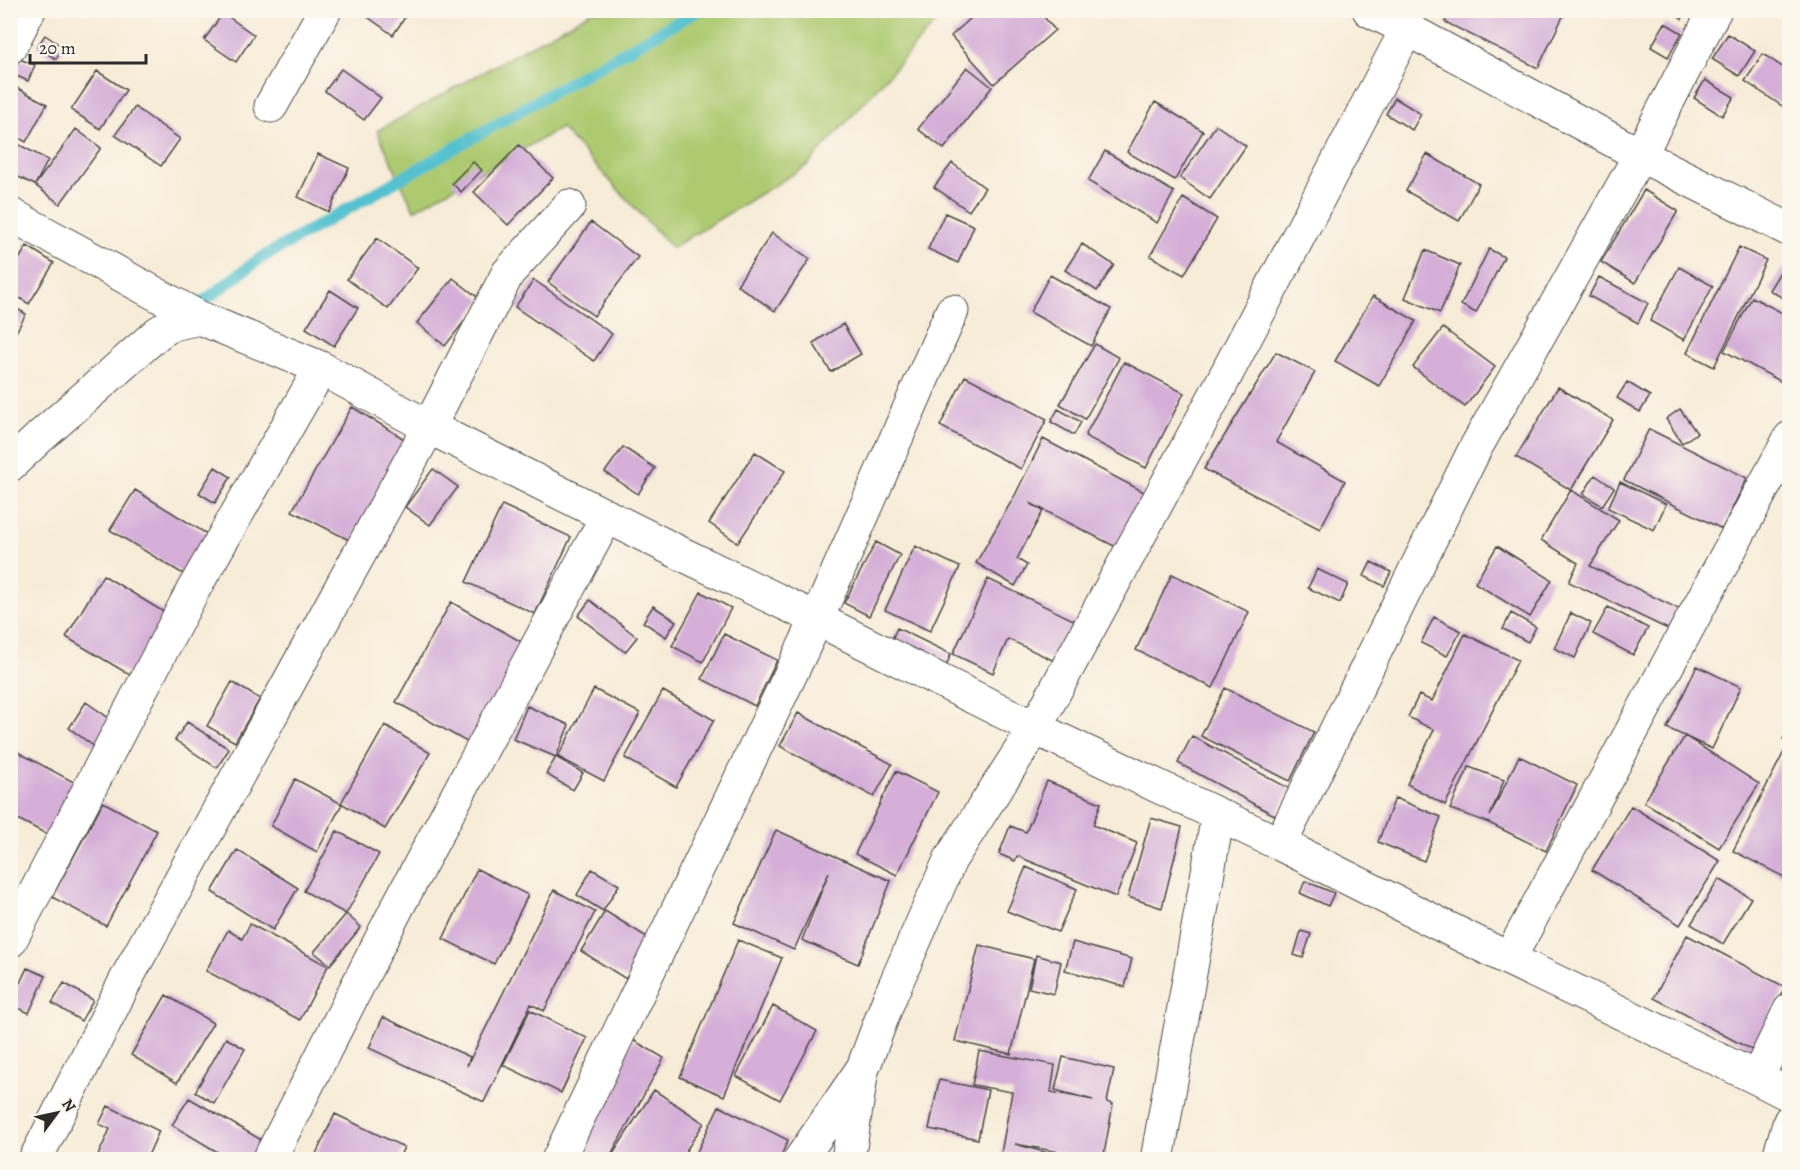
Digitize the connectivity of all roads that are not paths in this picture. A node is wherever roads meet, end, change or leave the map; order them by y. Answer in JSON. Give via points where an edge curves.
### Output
{"nodes":[{"id":1,"x":29,"y":10,"type":"edge"},
{"id":2,"x":325,"y":10,"type":"edge"},
{"id":3,"x":1369,"y":10,"type":"edge"},
{"id":4,"x":1714,"y":10,"type":"edge"},
{"id":5,"x":1407,"y":29,"type":"junction"},
{"id":6,"x":10,"y":47,"type":"edge"},
{"id":7,"x":271,"y":106,"type":"dead end"},
{"id":8,"x":1640,"y":156,"type":"junction"},
{"id":9,"x":569,"y":206,"type":"dead end"},
{"id":10,"x":10,"y":214,"type":"edge"},
{"id":11,"x":1790,"y":230,"type":"edge"},
{"id":12,"x":952,"y":311,"type":"dead end"},
{"id":13,"x":200,"y":318,"type":"junction"},
{"id":14,"x":321,"y":368,"type":"junction"},
{"id":15,"x":429,"y":427,"type":"junction"},
{"id":16,"x":1790,"y":438,"type":"edge"},
{"id":17,"x":10,"y":465,"type":"edge"},
{"id":18,"x":607,"y":516,"type":"junction"},
{"id":19,"x":817,"y":619,"type":"junction"},
{"id":20,"x":1035,"y":728,"type":"junction"},
{"id":21,"x":1218,"y":815,"type":"junction"},
{"id":22,"x":1280,"y":844,"type":"junction"},
{"id":23,"x":10,"y":941,"type":"edge"},
{"id":24,"x":1509,"y":959,"type":"junction"},
{"id":25,"x":1790,"y":1010,"type":"edge"},
{"id":26,"x":863,"y":1068,"type":"junction"},
{"id":27,"x":1757,"y":1078,"type":"junction"},
{"id":28,"x":1790,"y":1095,"type":"edge"},
{"id":29,"x":1790,"y":1121,"type":"edge"},
{"id":30,"x":35,"y":1160,"type":"edge"},
{"id":31,"x":268,"y":1160,"type":"edge"},
{"id":32,"x":558,"y":1160,"type":"edge"},
{"id":33,"x":800,"y":1160,"type":"edge"},
{"id":34,"x":848,"y":1160,"type":"edge"},
{"id":35,"x":1157,"y":1160,"type":"edge"},
{"id":36,"x":1778,"y":1160,"type":"edge"}],
"edges":[{"from":1,"to":6,"type":"street"},
{"from":2,"to":7,"type":"street"},
{"from":3,"to":5,"type":"street"},
{"from":4,"to":8,"type":"street"},
{"from":5,"to":8,"type":"street"},
{"from":5,"to":20,"type":"street"},
{"from":8,"to":11,"type":"street"},
{"from":8,"to":22,"type":"street","via":[[1475,449]]},
{"from":9,"to":15,"type":"street","via":[[508,273]]},
{"from":10,"to":13,"type":"street"},
{"from":12,"to":19,"type":"street"},
{"from":13,"to":14,"type":"street"},
{"from":13,"to":17,"type":"street","via":[[172,324],[158,333]]},
{"from":14,"to":15,"type":"street"},
{"from":14,"to":23,"type":"street","via":[[192,592]]},
{"from":15,"to":18,"type":"street"},
{"from":15,"to":30,"type":"street","via":[[130,972]]},
{"from":16,"to":24,"type":"street"},
{"from":18,"to":19,"type":"street"},
{"from":18,"to":31,"type":"street","via":[[398,906]]},
{"from":19,"to":20,"type":"street"},
{"from":19,"to":32,"type":"street"},
{"from":20,"to":21,"type":"street"},
{"from":20,"to":26,"type":"street","via":[[950,860]]},
{"from":21,"to":22,"type":"street"},
{"from":21,"to":35,"type":"street"},
{"from":22,"to":24,"type":"street"},
{"from":24,"to":27,"type":"street"},
{"from":25,"to":27,"type":"street"},
{"from":26,"to":33,"type":"street"},
{"from":26,"to":34,"type":"street"},
{"from":27,"to":28,"type":"street"},
{"from":29,"to":36,"type":"street"}]}
